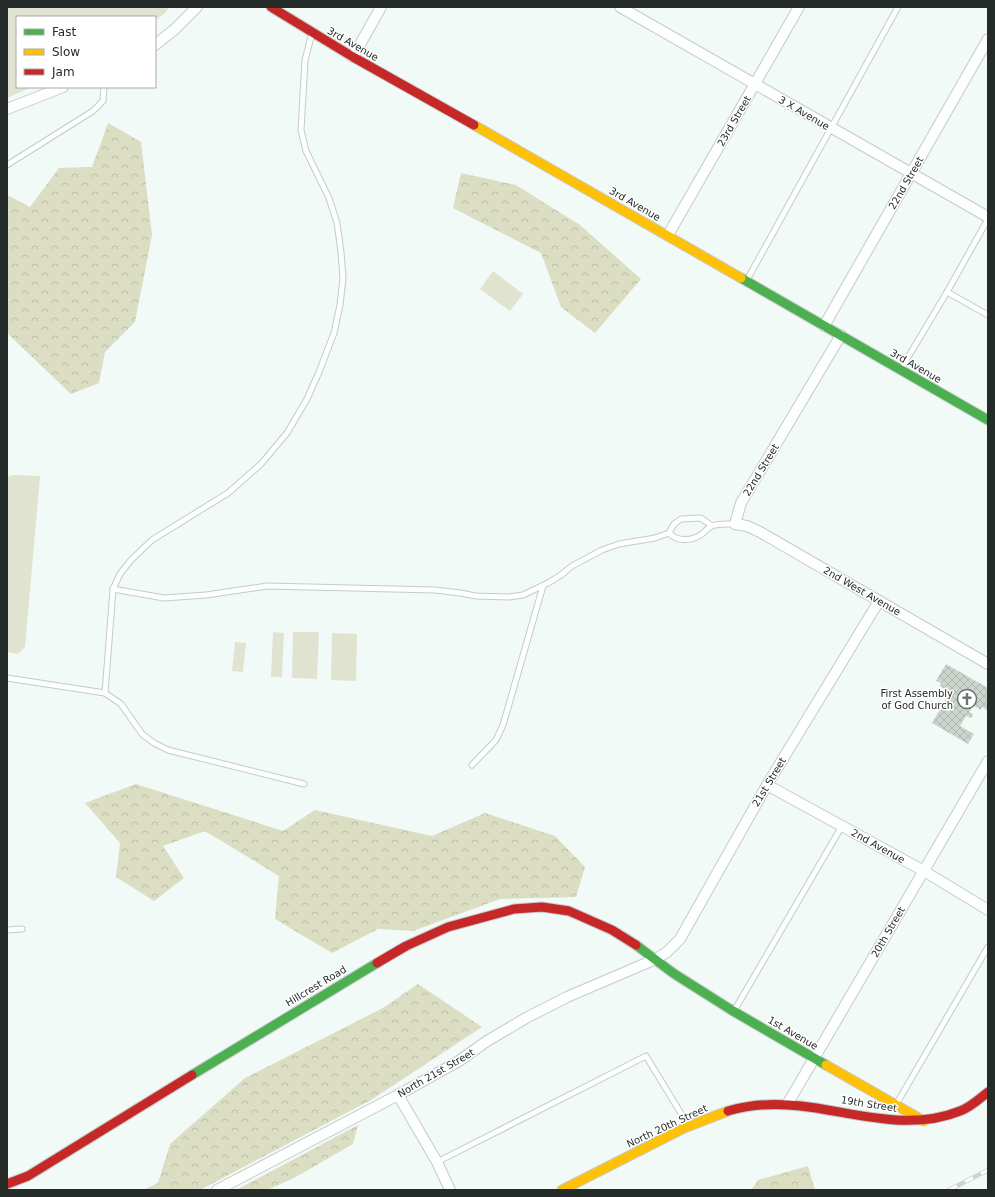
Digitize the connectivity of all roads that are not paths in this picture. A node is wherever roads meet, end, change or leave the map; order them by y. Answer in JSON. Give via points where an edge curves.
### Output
{"nodes":[{"id":1,"x":197,"y":7,"type":"edge"},
{"id":2,"x":270,"y":7,"type":"edge"},
{"id":3,"x":381,"y":7,"type":"edge"},
{"id":4,"x":620,"y":7,"type":"edge"},
{"id":5,"x":799,"y":7,"type":"edge"},
{"id":6,"x":898,"y":7,"type":"edge"},
{"id":7,"x":312,"y":32,"type":"junction"},
{"id":8,"x":988,"y":39,"type":"edge"},
{"id":9,"x":156,"y":44,"type":"edge"},
{"id":10,"x":353,"y":57,"type":"junction"},
{"id":11,"x":755,"y":84,"type":"junction"},
{"id":12,"x":60,"y":88,"type":"edge"},
{"id":13,"x":104,"y":88,"type":"edge"},
{"id":14,"x":7,"y":109,"type":"edge"},
{"id":15,"x":830,"y":128,"type":"junction"},
{"id":16,"x":7,"y":165,"type":"edge"},
{"id":17,"x":912,"y":174,"type":"junction"},
{"id":18,"x":988,"y":218,"type":"edge"},
{"id":19,"x":668,"y":236,"type":"junction"},
{"id":20,"x":746,"y":281,"type":"junction"},
{"id":21,"x":947,"y":292,"type":"junction"},
{"id":22,"x":988,"y":315,"type":"edge"},
{"id":23,"x":824,"y":326,"type":"junction"},
{"id":24,"x":841,"y":335,"type":"junction"},
{"id":25,"x":901,"y":370,"type":"junction"},
{"id":26,"x":988,"y":420,"type":"edge"},
{"id":27,"x":735,"y":524,"type":"junction"},
{"id":28,"x":712,"y":526,"type":"junction"},
{"id":29,"x":669,"y":533,"type":"junction"},
{"id":30,"x":543,"y":586,"type":"junction"},
{"id":31,"x":113,"y":589,"type":"junction"},
{"id":32,"x":879,"y":601,"type":"junction"},
{"id":33,"x":988,"y":664,"type":"edge"},
{"id":34,"x":7,"y":678,"type":"edge"},
{"id":35,"x":106,"y":693,"type":"junction"},
{"id":36,"x":988,"y":761,"type":"edge"},
{"id":37,"x":472,"y":765,"type":"dead end"},
{"id":38,"x":304,"y":784,"type":"dead end"},
{"id":39,"x":767,"y":785,"type":"junction"},
{"id":40,"x":842,"y":826,"type":"junction"},
{"id":41,"x":924,"y":871,"type":"junction"},
{"id":42,"x":988,"y":910,"type":"edge"},
{"id":43,"x":7,"y":930,"type":"edge"},
{"id":44,"x":22,"y":930,"type":"dead end"},
{"id":45,"x":988,"y":947,"type":"edge"},
{"id":46,"x":656,"y":959,"type":"junction"},
{"id":47,"x":734,"y":1012,"type":"junction"},
{"id":48,"x":815,"y":1058,"type":"junction"},
{"id":49,"x":988,"y":1092,"type":"edge"},
{"id":50,"x":398,"y":1095,"type":"junction"},
{"id":51,"x":788,"y":1104,"type":"junction"},
{"id":52,"x":897,"y":1104,"type":"junction"},
{"id":53,"x":924,"y":1120,"type":"junction"},
{"id":54,"x":688,"y":1126,"type":"junction"},
{"id":55,"x":437,"y":1162,"type":"junction"},
{"id":56,"x":7,"y":1184,"type":"edge"},
{"id":57,"x":217,"y":1190,"type":"edge"},
{"id":58,"x":450,"y":1190,"type":"edge"},
{"id":59,"x":562,"y":1190,"type":"edge"}],
"edges":[{"from":1,"to":9,"type":"street"},
{"from":2,"to":7,"type":"street","name":"3rd Avenue"},
{"from":3,"to":10,"type":"street"},
{"from":4,"to":11,"type":"street","name":"3 X Avenue"},
{"from":5,"to":11,"type":"street","name":"23rd Street"},
{"from":6,"to":15,"type":"lane"},
{"from":7,"to":10,"type":"street","name":"3rd Avenue"},
{"from":7,"to":31,"type":"lane","via":[[305,60],[301,130],[306,151],[329,198],[337,223],[343,278],[334,333],[307,398],[287,433],[261,464],[228,493],[152,540],[131,560]]},
{"from":8,"to":17,"type":"street","name":"22nd Street"},
{"from":10,"to":19,"type":"street","name":"3rd Avenue"},
{"from":11,"to":15,"type":"street","name":"3 X Avenue"},
{"from":11,"to":19,"type":"street","name":"23rd Street"},
{"from":12,"to":14,"type":"street"},
{"from":13,"to":16,"type":"lane","via":[[103,101],[94,111]]},
{"from":15,"to":17,"type":"street","name":"3 X Avenue"},
{"from":15,"to":20,"type":"lane"},
{"from":17,"to":18,"type":"street","name":"3 X Avenue"},
{"from":17,"to":23,"type":"street","name":"22nd Street"},
{"from":18,"to":21,"type":"lane"},
{"from":19,"to":20,"type":"street","name":"3rd Avenue"},
{"from":20,"to":23,"type":"street","name":"3rd Avenue"},
{"from":21,"to":22,"type":"lane"},
{"from":21,"to":25,"type":"lane"},
{"from":23,"to":24,"type":"street","name":"3rd Avenue"},
{"from":24,"to":25,"type":"street","name":"3rd Avenue"},
{"from":24,"to":27,"type":"street","name":"22nd Street","via":[[741,503]]},
{"from":25,"to":26,"type":"street","name":"3rd Avenue"},
{"from":27,"to":28,"type":"lane"},
{"from":27,"to":32,"type":"street","name":"2nd West Avenue","via":[[760,532]]},
{"from":28,"to":29,"type":"lane","via":[[700,536],[691,539],[681,540]]},
{"from":28,"to":29,"type":"lane","via":[[701,518],[681,519],[674,524]]},
{"from":29,"to":30,"type":"lane","via":[[602,550]]},
{"from":30,"to":31,"type":"lane","via":[[523,595],[509,597],[476,596],[435,590],[268,586],[206,596],[164,598]]},
{"from":30,"to":37,"type":"lane","via":[[503,725],[496,740]]},
{"from":31,"to":35,"type":"lane"},
{"from":32,"to":33,"type":"street","name":"2nd West Avenue"},
{"from":32,"to":39,"type":"street","name":"21st Street"},
{"from":34,"to":35,"type":"lane"},
{"from":35,"to":38,"type":"lane","via":[[120,704],[142,734],[168,750]]},
{"from":36,"to":41,"type":"street","name":"20th Street"},
{"from":39,"to":40,"type":"street","name":"2nd Avenue"},
{"from":39,"to":46,"type":"street","name":"21st Street","via":[[680,939]]},
{"from":40,"to":41,"type":"street","name":"2nd Avenue"},
{"from":40,"to":47,"type":"lane"},
{"from":41,"to":42,"type":"street","name":"2nd Avenue"},
{"from":41,"to":48,"type":"street","name":"20th Street"},
{"from":43,"to":44,"type":"lane"},
{"from":45,"to":52,"type":"lane"},
{"from":46,"to":47,"type":"street","name":"1st Avenue","via":[[673,973]]},
{"from":46,"to":50,"type":"street","name":"North 21st Street","via":[[526,1018],[459,1061]]},
{"from":46,"to":56,"type":"street","name":"Hillcrest Road","via":[[612,930],[569,911],[542,907],[514,909],[448,927],[406,946],[28,1176]]},
{"from":47,"to":48,"type":"street","name":"1st Avenue"},
{"from":48,"to":51,"type":"street","name":"20th Street"},
{"from":48,"to":52,"type":"street","name":"1st Avenue"},
{"from":49,"to":53,"type":"street","name":"19th Street","via":[[961,1110],[947,1116]]},
{"from":50,"to":55,"type":"street"},
{"from":50,"to":57,"type":"street","name":"North 21st Street"},
{"from":51,"to":53,"type":"street","name":"19th Street","via":[[826,1108],[882,1120]]},
{"from":51,"to":54,"type":"street","name":"North 20th Street","via":[[747,1106]]},
{"from":52,"to":53,"type":"street","name":"1st Avenue"},
{"from":54,"to":55,"type":"lane","via":[[646,1056]]},
{"from":54,"to":59,"type":"street","name":"North 20th Street"},
{"from":55,"to":58,"type":"street"}]}
